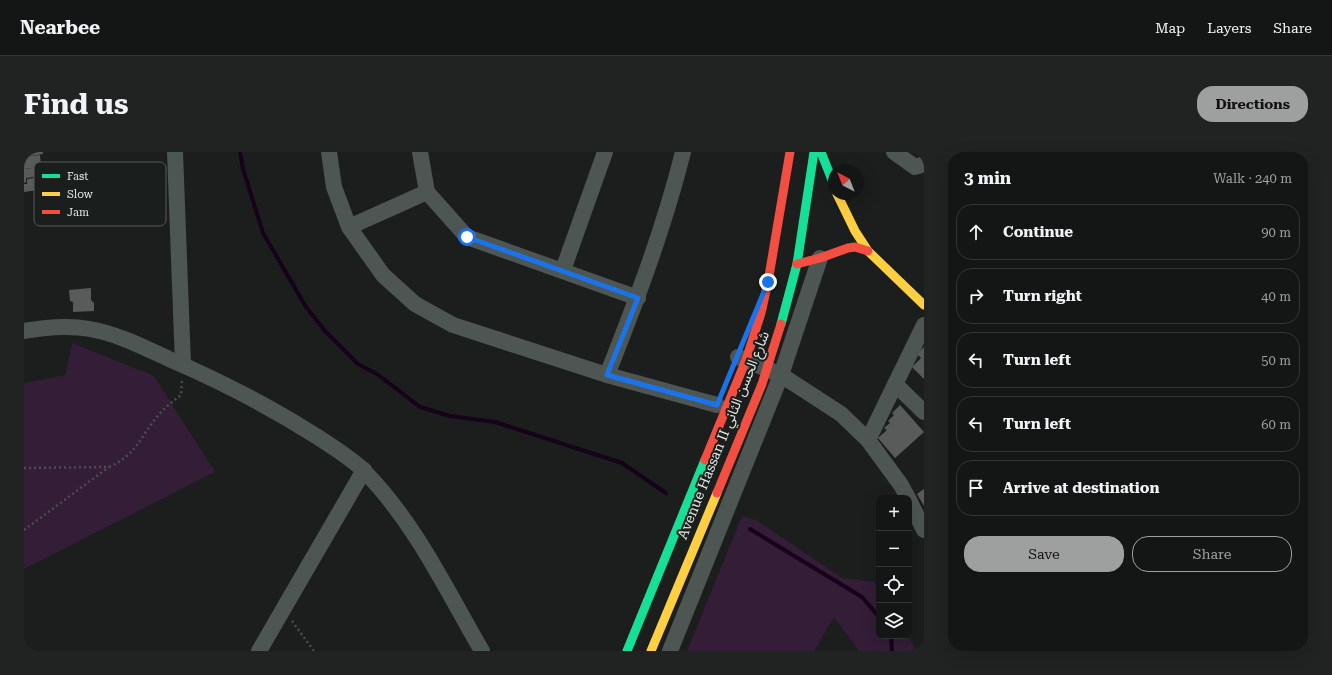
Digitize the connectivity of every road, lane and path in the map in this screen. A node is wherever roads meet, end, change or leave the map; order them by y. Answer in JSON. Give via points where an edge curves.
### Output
{"nodes":[{"id":1,"x":175,"y":152,"type":"edge"},
{"id":2,"x":329,"y":152,"type":"edge"},
{"id":3,"x":420,"y":152,"type":"edge"},
{"id":4,"x":605,"y":152,"type":"edge"},
{"id":5,"x":683,"y":152,"type":"edge"},
{"id":6,"x":790,"y":152,"type":"edge"},
{"id":7,"x":814,"y":152,"type":"edge"},
{"id":8,"x":822,"y":152,"type":"edge"},
{"id":9,"x":894,"y":152,"type":"edge"},
{"id":10,"x":924,"y":164,"type":"edge"},
{"id":11,"x":828,"y":168,"type":"edge"},
{"id":12,"x":427,"y":192,"type":"junction"},
{"id":13,"x":840,"y":200,"type":"edge"},
{"id":14,"x":349,"y":228,"type":"junction"},
{"id":15,"x":868,"y":252,"type":"junction"},
{"id":16,"x":772,"y":254,"type":"junction"},
{"id":17,"x":820,"y":258,"type":"junction"},
{"id":18,"x":797,"y":264,"type":"junction"},
{"id":19,"x":563,"y":270,"type":"junction"},
{"id":20,"x":768,"y":282,"type":"joint"},
{"id":21,"x":638,"y":298,"type":"junction"},
{"id":22,"x":924,"y":305,"type":"edge"},
{"id":23,"x":924,"y":325,"type":"edge"},
{"id":24,"x":24,"y":331,"type":"edge"},
{"id":25,"x":742,"y":359,"type":"junction"},
{"id":26,"x":183,"y":365,"type":"junction"},
{"id":27,"x":774,"y":372,"type":"junction"},
{"id":28,"x":607,"y":375,"type":"junction"},
{"id":29,"x":895,"y":384,"type":"junction"},
{"id":30,"x":717,"y":405,"type":"junction"},
{"id":31,"x":924,"y":412,"type":"edge"},
{"id":32,"x":868,"y":440,"type":"junction"},
{"id":33,"x":109,"y":467,"type":"junction"},
{"id":34,"x":24,"y":468,"type":"edge"},
{"id":35,"x":364,"y":470,"type":"junction"},
{"id":36,"x":906,"y":495,"type":"edge"},
{"id":37,"x":912,"y":507,"type":"edge"},
{"id":38,"x":24,"y":530,"type":"edge"},
{"id":39,"x":924,"y":530,"type":"edge"},
{"id":40,"x":283,"y":609,"type":"junction"},
{"id":41,"x":259,"y":651,"type":"edge"},
{"id":42,"x":314,"y":651,"type":"edge"},
{"id":43,"x":482,"y":651,"type":"edge"},
{"id":44,"x":616,"y":651,"type":"edge"},
{"id":45,"x":627,"y":651,"type":"edge"},
{"id":46,"x":651,"y":651,"type":"edge"},
{"id":47,"x":670,"y":651,"type":"edge"}],
"edges":[{"from":1,"to":26,"type":"street"},
{"from":2,"to":14,"type":"street","via":[[334,187]]},
{"from":3,"to":12,"type":"street"},
{"from":4,"to":19,"type":"street"},
{"from":5,"to":21,"type":"street","via":[[673,193]]},
{"from":6,"to":16,"type":"main road"},
{"from":7,"to":18,"type":"main road","name":"Avenue Hassan II شارع الحسن الثاني"},
{"from":8,"to":11,"type":"main road"},
{"from":9,"to":10,"type":"street","via":[[915,167]]},
{"from":12,"to":14,"type":"street"},
{"from":12,"to":19,"type":"street","via":[[467,237]]},
{"from":13,"to":15,"type":"main road"},
{"from":14,"to":28,"type":"street","via":[[383,275],[415,304],[453,325]]},
{"from":15,"to":17,"type":"main road","via":[[855,247]]},
{"from":15,"to":22,"type":"main road"},
{"from":16,"to":18,"type":"main road","via":[[782,264]]},
{"from":16,"to":20,"type":"main road"},
{"from":17,"to":18,"type":"main road"},
{"from":17,"to":27,"type":"street"},
{"from":18,"to":27,"type":"main road","name":"Avenue Hassan II شارع الحسن الثاني","via":[[776,343]]},
{"from":19,"to":21,"type":"street"},
{"from":20,"to":25,"type":"street"},
{"from":21,"to":28,"type":"street"},
{"from":23,"to":29,"type":"street"},
{"from":24,"to":26,"type":"street","via":[[47,327],[90,329],[123,338]]},
{"from":25,"to":27,"type":"street"},
{"from":25,"to":30,"type":"street"},
{"from":25,"to":45,"type":"main road","name":"Avenue Hassan II شارع الحسن الثاني"},
{"from":26,"to":33,"type":"path","via":[[181,395],[155,419],[138,446],[128,456]]},
{"from":26,"to":35,"type":"street","via":[[218,381],[298,425]]},
{"from":27,"to":32,"type":"street","via":[[841,414]]},
{"from":27,"to":46,"type":"main road","name":"Avenue Hassan II شارع الحسن الثاني"},
{"from":27,"to":47,"type":"street"},
{"from":28,"to":30,"type":"street"},
{"from":29,"to":31,"type":"street"},
{"from":29,"to":32,"type":"street"},
{"from":30,"to":44,"type":"street"},
{"from":32,"to":36,"type":"street"},
{"from":33,"to":34,"type":"path"},
{"from":33,"to":38,"type":"path"},
{"from":35,"to":40,"type":"street"},
{"from":35,"to":43,"type":"street","via":[[420,542]]},
{"from":37,"to":39,"type":"street"},
{"from":40,"to":41,"type":"street"},
{"from":40,"to":42,"type":"path"}]}
